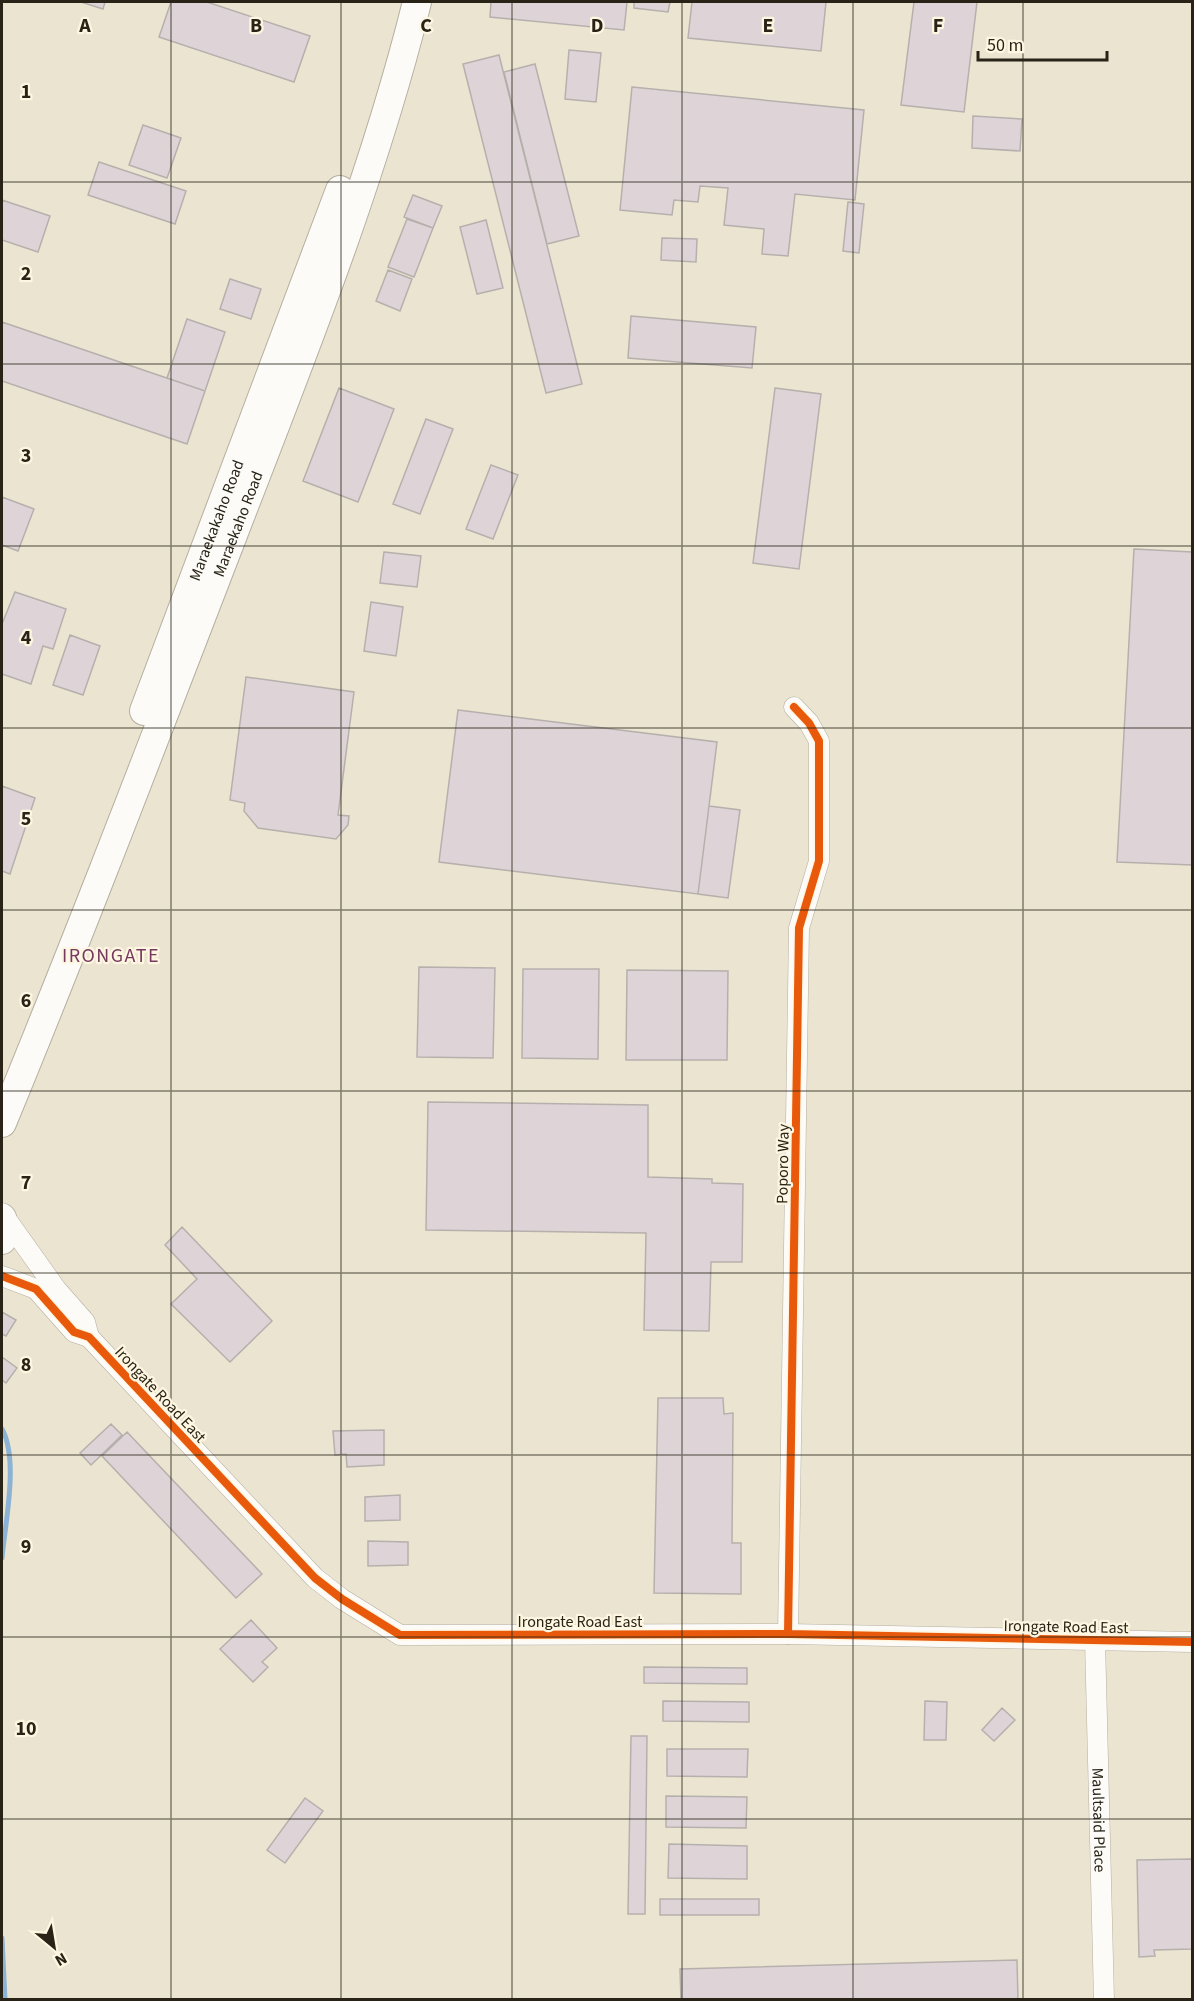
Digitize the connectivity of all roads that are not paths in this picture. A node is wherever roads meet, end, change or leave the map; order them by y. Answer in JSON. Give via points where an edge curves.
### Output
{"nodes":[{"id":1,"x":397,"y":2,"type":"edge"},
{"id":2,"x":417,"y":2,"type":"edge"},
{"id":3,"x":794,"y":707,"type":"dead end"},
{"id":4,"x":31,"y":1036,"type":"junction"},
{"id":5,"x":2,"y":1090,"type":"edge"},
{"id":6,"x":2,"y":1123,"type":"edge"},
{"id":7,"x":2,"y":1216,"type":"edge"},
{"id":8,"x":2,"y":1240,"type":"edge"},
{"id":9,"x":2,"y":1276,"type":"edge"},
{"id":10,"x":89,"y":1337,"type":"junction"},
{"id":11,"x":788,"y":1634,"type":"junction"},
{"id":12,"x":1095,"y":1640,"type":"junction"},
{"id":13,"x":1192,"y":1641,"type":"edge"},
{"id":14,"x":1104,"y":2000,"type":"edge"}],
"edges":[{"from":1,"to":4,"type":"main road","name":"Maraekakaho Road","via":[[367,118]]},
{"from":2,"to":4,"type":"main road","name":"Maraekaho Road","via":[[398,80],[307,343]]},
{"from":3,"to":11,"type":"street","name":"Poporo Way","via":[[819,741],[819,861],[799,928]]},
{"from":4,"to":5,"type":"main road"},
{"from":4,"to":6,"type":"main road","name":"Maraekakaho Road"},
{"from":7,"to":8,"type":"main road"},
{"from":7,"to":10,"type":"street","via":[[85,1322]]},
{"from":9,"to":10,"type":"street","via":[[36,1289],[74,1332]]},
{"from":10,"to":11,"type":"street","name":"Irongate Road East","via":[[315,1578],[400,1635]]},
{"from":11,"to":12,"type":"street","name":"Irongate Road East"},
{"from":12,"to":13,"type":"street","name":"Irongate Road East"},
{"from":12,"to":14,"type":"street","name":"Maultsaid Place"}]}
